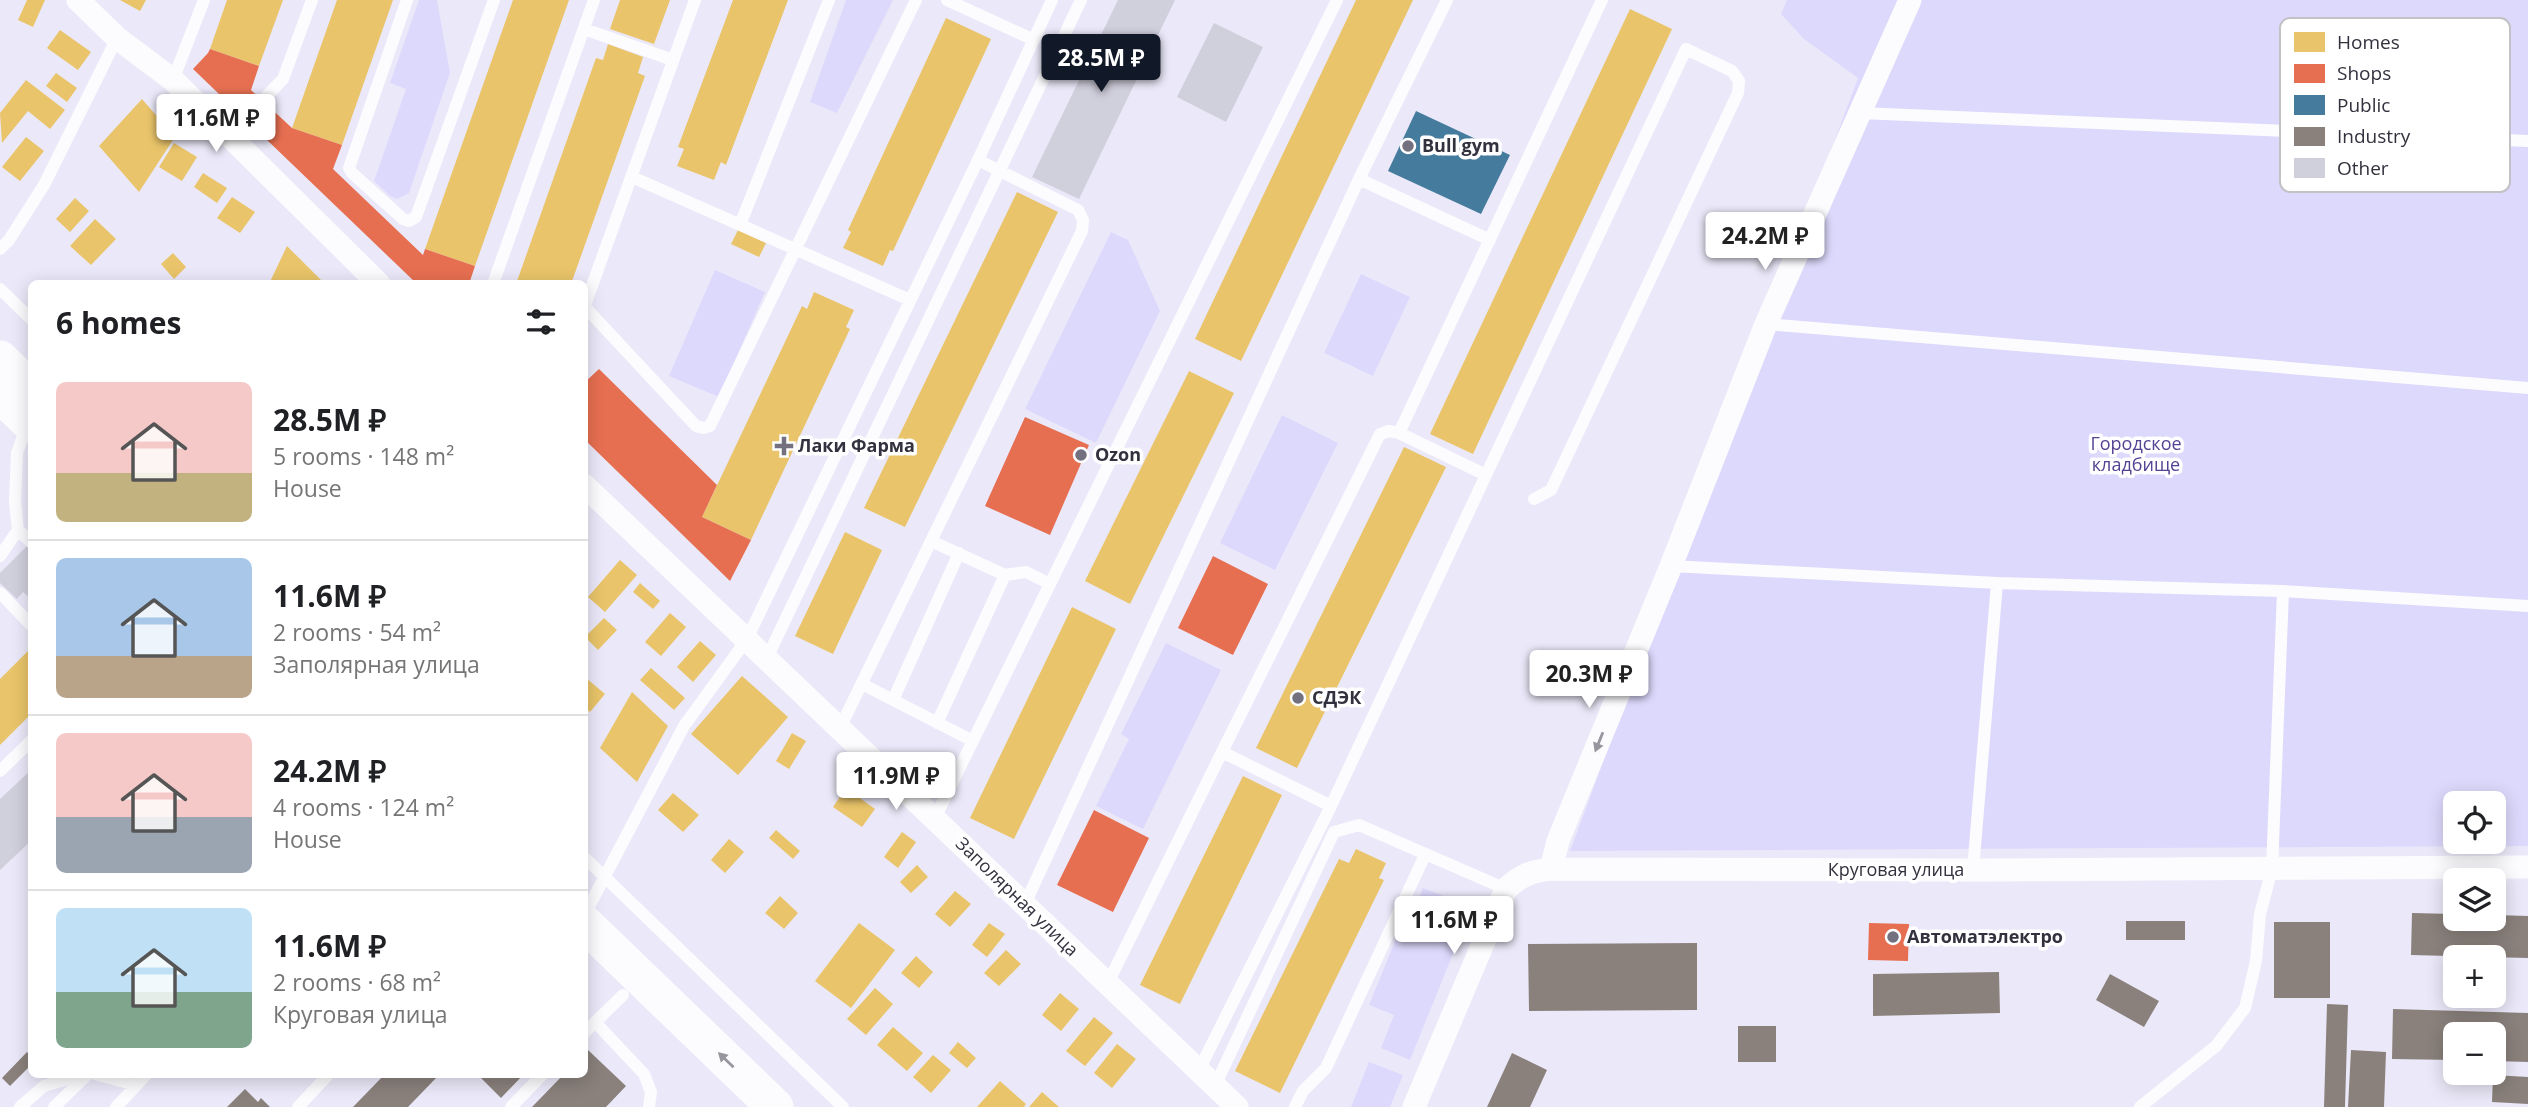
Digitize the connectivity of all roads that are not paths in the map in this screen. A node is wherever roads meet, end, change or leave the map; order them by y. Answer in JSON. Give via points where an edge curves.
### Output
{"nodes":[{"id":1,"x":78,"y":0,"type":"edge"},
{"id":2,"x":204,"y":0,"type":"edge"},
{"id":3,"x":313,"y":0,"type":"edge"},
{"id":4,"x":407,"y":0,"type":"edge"},
{"id":5,"x":494,"y":0,"type":"edge"},
{"id":6,"x":594,"y":0,"type":"edge"},
{"id":7,"x":695,"y":0,"type":"edge"},
{"id":8,"x":829,"y":0,"type":"edge"},
{"id":9,"x":916,"y":0,"type":"edge"},
{"id":10,"x":947,"y":0,"type":"edge"},
{"id":11,"x":1052,"y":0,"type":"edge"},
{"id":12,"x":1082,"y":0,"type":"edge"},
{"id":13,"x":1338,"y":0,"type":"edge"},
{"id":14,"x":1447,"y":0,"type":"edge"},
{"id":15,"x":1602,"y":0,"type":"edge"},
{"id":16,"x":1910,"y":0,"type":"edge"},
{"id":17,"x":584,"y":29,"type":"junction"},
{"id":18,"x":117,"y":38,"type":"junction"},
{"id":19,"x":1034,"y":40,"type":"junction"},
{"id":20,"x":673,"y":60,"type":"junction"},
{"id":21,"x":173,"y":80,"type":"junction"},
{"id":22,"x":262,"y":101,"type":"dead end"},
{"id":23,"x":1860,"y":113,"type":"junction"},
{"id":24,"x":245,"y":119,"type":"dead end"},
{"id":25,"x":2280,"y":131,"type":"edge"},
{"id":26,"x":229,"y":135,"type":"junction"},
{"id":27,"x":2510,"y":140,"type":"edge"},
{"id":28,"x":2528,"y":141,"type":"edge"},
{"id":29,"x":978,"y":160,"type":"junction"},
{"id":30,"x":1000,"y":171,"type":"junction"},
{"id":31,"x":632,"y":177,"type":"junction"},
{"id":32,"x":1359,"y":179,"type":"junction"},
{"id":33,"x":740,"y":225,"type":"junction"},
{"id":34,"x":1490,"y":240,"type":"junction"},
{"id":35,"x":0,"y":250,"type":"edge"},
{"id":36,"x":796,"y":250,"type":"junction"},
{"id":37,"x":375,"y":280,"type":"edge"},
{"id":38,"x":494,"y":280,"type":"edge"},
{"id":39,"x":0,"y":289,"type":"edge"},
{"id":40,"x":588,"y":299,"type":"edge"},
{"id":41,"x":910,"y":300,"type":"junction"},
{"id":42,"x":588,"y":310,"type":"edge"},
{"id":43,"x":28,"y":316,"type":"edge"},
{"id":44,"x":1766,"y":324,"type":"junction"},
{"id":45,"x":0,"y":359,"type":"edge"},
{"id":46,"x":2528,"y":388,"type":"edge"},
{"id":47,"x":0,"y":394,"type":"edge"},
{"id":48,"x":28,"y":408,"type":"edge"},
{"id":49,"x":28,"y":411,"type":"edge"},
{"id":50,"x":28,"y":418,"type":"edge"},
{"id":51,"x":1399,"y":433,"type":"junction"},
{"id":52,"x":1486,"y":475,"type":"junction"},
{"id":53,"x":588,"y":489,"type":"edge"},
{"id":54,"x":1534,"y":499,"type":"dead end"},
{"id":55,"x":18,"y":530,"type":"junction"},
{"id":56,"x":28,"y":539,"type":"edge"},
{"id":57,"x":931,"y":541,"type":"junction"},
{"id":58,"x":959,"y":553,"type":"junction"},
{"id":59,"x":0,"y":556,"type":"edge"},
{"id":60,"x":1671,"y":566,"type":"junction"},
{"id":61,"x":1005,"y":575,"type":"junction"},
{"id":62,"x":1997,"y":583,"type":"junction"},
{"id":63,"x":1050,"y":584,"type":"junction"},
{"id":64,"x":2283,"y":591,"type":"junction"},
{"id":65,"x":0,"y":593,"type":"edge"},
{"id":66,"x":2528,"y":606,"type":"edge"},
{"id":67,"x":28,"y":622,"type":"edge"},
{"id":68,"x":747,"y":639,"type":"junction"},
{"id":69,"x":767,"y":658,"type":"junction"},
{"id":70,"x":862,"y":684,"type":"junction"},
{"id":71,"x":893,"y":700,"type":"junction"},
{"id":72,"x":937,"y":723,"type":"junction"},
{"id":73,"x":840,"y":728,"type":"junction"},
{"id":74,"x":973,"y":741,"type":"junction"},
{"id":75,"x":28,"y":744,"type":"edge"},
{"id":76,"x":1222,"y":752,"type":"junction"},
{"id":77,"x":0,"y":771,"type":"edge"},
{"id":78,"x":1331,"y":806,"type":"junction"},
{"id":79,"x":935,"y":818,"type":"junction"},
{"id":80,"x":1425,"y":855,"type":"junction"},
{"id":81,"x":588,"y":861,"type":"edge"},
{"id":82,"x":2528,"y":867,"type":"edge"},
{"id":83,"x":1550,"y":869,"type":"junction"},
{"id":84,"x":2272,"y":869,"type":"junction"},
{"id":85,"x":1973,"y":870,"type":"junction"},
{"id":86,"x":606,"y":878,"type":"junction"},
{"id":87,"x":1506,"y":889,"type":"junction"},
{"id":88,"x":1024,"y":904,"type":"junction"},
{"id":89,"x":588,"y":909,"type":"edge"},
{"id":90,"x":588,"y":927,"type":"edge"},
{"id":91,"x":588,"y":962,"type":"edge"},
{"id":92,"x":1108,"y":983,"type":"junction"},
{"id":93,"x":623,"y":995,"type":"junction"},
{"id":94,"x":595,"y":1023,"type":"junction"},
{"id":95,"x":588,"y":1029,"type":"edge"},
{"id":96,"x":72,"y":1078,"type":"edge"},
{"id":97,"x":82,"y":1078,"type":"edge"},
{"id":98,"x":110,"y":1078,"type":"edge"},
{"id":99,"x":143,"y":1078,"type":"edge"},
{"id":100,"x":325,"y":1078,"type":"edge"},
{"id":101,"x":539,"y":1078,"type":"edge"},
{"id":102,"x":1207,"y":1078,"type":"junction"},
{"id":103,"x":136,"y":1085,"type":"junction"},
{"id":104,"x":20,"y":1107,"type":"edge"},
{"id":105,"x":54,"y":1107,"type":"edge"},
{"id":106,"x":116,"y":1107,"type":"edge"},
{"id":107,"x":298,"y":1107,"type":"edge"},
{"id":108,"x":511,"y":1107,"type":"edge"},
{"id":109,"x":649,"y":1107,"type":"edge"},
{"id":110,"x":739,"y":1107,"type":"edge"},
{"id":111,"x":775,"y":1107,"type":"edge"},
{"id":112,"x":844,"y":1107,"type":"edge"},
{"id":113,"x":1237,"y":1107,"type":"edge"},
{"id":114,"x":1295,"y":1107,"type":"edge"},
{"id":115,"x":1414,"y":1107,"type":"edge"},
{"id":116,"x":2140,"y":1107,"type":"edge"}],
"edges":[{"from":1,"to":18,"type":"street"},
{"from":2,"to":21,"type":"lane"},
{"from":3,"to":22,"type":"lane","via":[[283,79]]},
{"from":4,"to":5,"type":"lane","via":[[349,167],[409,220],[416,217]]},
{"from":6,"to":17,"type":"lane"},
{"from":7,"to":20,"type":"lane"},
{"from":8,"to":33,"type":"lane"},
{"from":9,"to":36,"type":"lane"},
{"from":10,"to":19,"type":"lane"},
{"from":11,"to":19,"type":"lane"},
{"from":12,"to":30,"type":"lane"},
{"from":13,"to":63,"type":"lane"},
{"from":14,"to":32,"type":"lane"},
{"from":15,"to":34,"type":"lane"},
{"from":16,"to":23,"type":"street"},
{"from":17,"to":20,"type":"lane"},
{"from":17,"to":38,"type":"lane"},
{"from":18,"to":21,"type":"street"},
{"from":18,"to":35,"type":"lane","via":[[44,184]]},
{"from":19,"to":29,"type":"lane"},
{"from":20,"to":31,"type":"lane"},
{"from":21,"to":26,"type":"street"},
{"from":23,"to":25,"type":"lane"},
{"from":23,"to":44,"type":"street"},
{"from":24,"to":26,"type":"lane"},
{"from":26,"to":37,"type":"street"},
{"from":27,"to":28,"type":"lane"},
{"from":29,"to":30,"type":"lane"},
{"from":29,"to":41,"type":"lane"},
{"from":30,"to":57,"type":"lane","via":[[1078,210],[1082,231]]},
{"from":30,"to":69,"type":"lane"},
{"from":31,"to":33,"type":"lane"},
{"from":31,"to":40,"type":"lane"},
{"from":32,"to":34,"type":"lane"},
{"from":32,"to":88,"type":"lane"},
{"from":33,"to":36,"type":"lane"},
{"from":34,"to":51,"type":"lane"},
{"from":36,"to":41,"type":"lane"},
{"from":36,"to":42,"type":"lane","via":[[710,426],[696,426]]},
{"from":39,"to":43,"type":"lane"},
{"from":41,"to":68,"type":"lane"},
{"from":44,"to":46,"type":"lane"},
{"from":44,"to":60,"type":"street"},
{"from":45,"to":48,"type":"main road"},
{"from":47,"to":49,"type":"main road"},
{"from":50,"to":55,"type":"lane","via":[[16,453]]},
{"from":51,"to":52,"type":"lane"},
{"from":51,"to":76,"type":"lane","via":[[1389,431],[1375,441]]},
{"from":52,"to":54,"type":"lane","via":[[1686,49],[1732,71],[1739,81],[1738,93],[1551,490]]},
{"from":52,"to":78,"type":"lane"},
{"from":53,"to":68,"type":"street","name":"Заполярная улица"},
{"from":55,"to":56,"type":"lane"},
{"from":55,"to":59,"type":"lane"},
{"from":57,"to":58,"type":"lane"},
{"from":57,"to":70,"type":"lane"},
{"from":58,"to":61,"type":"lane"},
{"from":58,"to":71,"type":"lane"},
{"from":60,"to":62,"type":"lane"},
{"from":60,"to":83,"type":"street","one_way":true},
{"from":61,"to":63,"type":"lane","via":[[1026,572]]},
{"from":61,"to":72,"type":"lane"},
{"from":62,"to":64,"type":"lane"},
{"from":62,"to":85,"type":"lane"},
{"from":63,"to":74,"type":"lane"},
{"from":64,"to":66,"type":"lane"},
{"from":64,"to":84,"type":"lane"},
{"from":65,"to":67,"type":"lane"},
{"from":68,"to":69,"type":"street","name":"Заполярная улица"},
{"from":68,"to":86,"type":"lane","via":[[684,726]]},
{"from":69,"to":73,"type":"street","name":"Заполярная улица"},
{"from":70,"to":71,"type":"lane"},
{"from":70,"to":73,"type":"lane"},
{"from":71,"to":72,"type":"lane"},
{"from":72,"to":74,"type":"lane"},
{"from":73,"to":79,"type":"street","name":"Заполярная улица"},
{"from":74,"to":79,"type":"lane"},
{"from":75,"to":77,"type":"lane"},
{"from":76,"to":78,"type":"lane"},
{"from":76,"to":92,"type":"lane"},
{"from":78,"to":102,"type":"lane"},
{"from":79,"to":88,"type":"street","name":"Заполярная улица"},
{"from":80,"to":87,"type":"lane"},
{"from":80,"to":102,"type":"lane","via":[[1359,825],[1334,832]]},
{"from":80,"to":114,"type":"lane","via":[[1326,1068],[1303,1091]]},
{"from":81,"to":86,"type":"lane"},
{"from":82,"to":84,"type":"street","name":"Круговая улица"},
{"from":83,"to":85,"type":"street","name":"Круговая улица"},
{"from":83,"to":87,"type":"street","name":"Круговая улица","via":[[1519,877]]},
{"from":84,"to":85,"type":"street","name":"Круговая улица"},
{"from":84,"to":116,"type":"lane","via":[[2245,1008],[2216,1046]]},
{"from":86,"to":89,"type":"lane"},
{"from":86,"to":112,"type":"lane"},
{"from":87,"to":115,"type":"street"},
{"from":88,"to":92,"type":"street","name":"Заполярная улица"},
{"from":111,"to":90,"type":"main road","one_way":true},
{"from":91,"to":93,"type":"main road"},
{"from":92,"to":102,"type":"street","name":"Заполярная улица"},
{"from":93,"to":94,"type":"lane"},
{"from":93,"to":110,"type":"main road"},
{"from":94,"to":95,"type":"lane"},
{"from":94,"to":109,"type":"lane","via":[[644,1074],[651,1092]]},
{"from":96,"to":104,"type":"lane","via":[[44,1086]]},
{"from":97,"to":105,"type":"lane"},
{"from":98,"to":103,"type":"lane"},
{"from":99,"to":103,"type":"lane"},
{"from":100,"to":107,"type":"lane"},
{"from":101,"to":108,"type":"lane"},
{"from":102,"to":113,"type":"street","name":"Заполярная улица"},
{"from":103,"to":106,"type":"lane"}]}
